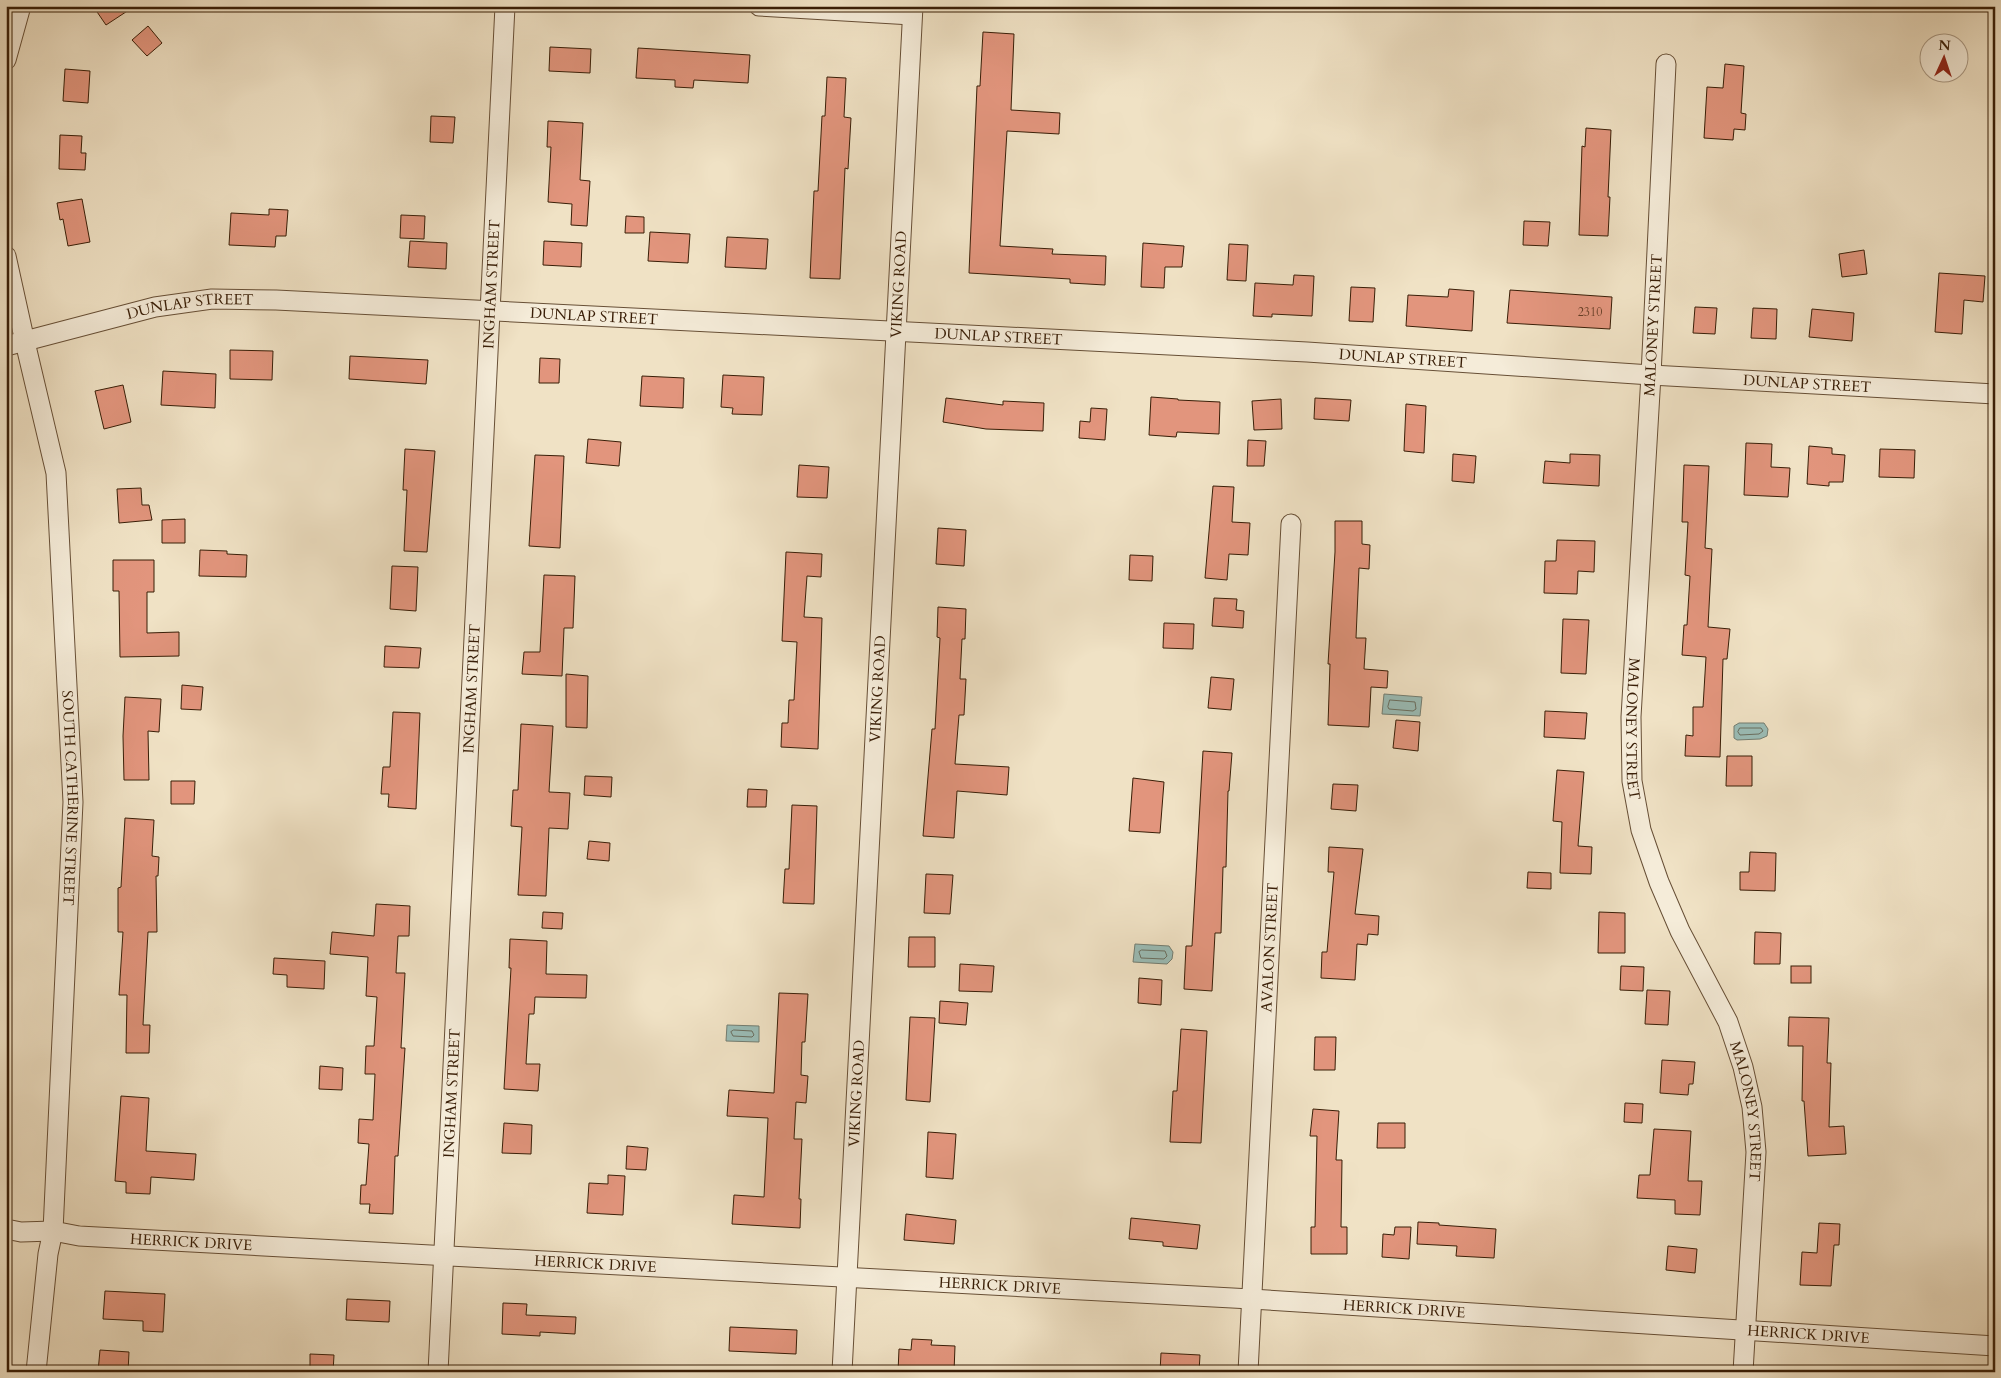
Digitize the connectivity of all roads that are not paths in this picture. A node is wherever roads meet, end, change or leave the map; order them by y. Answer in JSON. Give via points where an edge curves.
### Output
{"nodes":[{"id":1,"x":21,"y":6,"type":"edge"},
{"id":2,"x":505,"y":6,"type":"edge"},
{"id":3,"x":759,"y":6,"type":"edge"},
{"id":4,"x":913,"y":11,"type":"edge"},
{"id":5,"x":6,"y":60,"type":"edge"},
{"id":6,"x":1666,"y":64,"type":"dead end"},
{"id":7,"x":6,"y":256,"type":"edge"},
{"id":8,"x":490,"y":310,"type":"junction"},
{"id":9,"x":896,"y":333,"type":"junction"},
{"id":10,"x":15,"y":344,"type":"edge"},
{"id":11,"x":1651,"y":375,"type":"junction"},
{"id":12,"x":1995,"y":394,"type":"edge"},
{"id":13,"x":1291,"y":524,"type":"dead end"},
{"id":14,"x":6,"y":1229,"type":"edge"},
{"id":15,"x":53,"y":1231,"type":"junction"},
{"id":16,"x":444,"y":1256,"type":"junction"},
{"id":17,"x":846,"y":1278,"type":"junction"},
{"id":18,"x":1251,"y":1299,"type":"junction"},
{"id":19,"x":1745,"y":1330,"type":"junction"},
{"id":20,"x":1995,"y":1346,"type":"edge"},
{"id":21,"x":36,"y":1372,"type":"edge"},
{"id":22,"x":438,"y":1372,"type":"edge"},
{"id":23,"x":842,"y":1372,"type":"edge"},
{"id":24,"x":1248,"y":1372,"type":"edge"},
{"id":25,"x":1743,"y":1372,"type":"edge"}],
"edges":[{"from":1,"to":5,"type":"street"},
{"from":2,"to":8,"type":"street","name":"INGHAM STREET"},
{"from":3,"to":4,"type":"street"},
{"from":4,"to":9,"type":"street","name":"VIKING ROAD"},
{"from":6,"to":11,"type":"street","name":"MALONEY STREET"},
{"from":7,"to":10,"type":"street","name":"SOUTH CATHERINE STREET"},
{"from":8,"to":9,"type":"street","name":"DUNLAP STREET"},
{"from":8,"to":10,"type":"street","name":"DUNLAP STREET","via":[[212,299],[155,307]]},
{"from":8,"to":16,"type":"street","name":"INGHAM STREET"},
{"from":9,"to":11,"type":"street","name":"DUNLAP STREET","via":[[1308,352]]},
{"from":9,"to":17,"type":"street","name":"VIKING ROAD"},
{"from":10,"to":15,"type":"street","name":"SOUTH CATHERINE STREET","via":[[56,473],[73,802]]},
{"from":11,"to":12,"type":"street","name":"DUNLAP STREET"},
{"from":11,"to":19,"type":"street","name":"MALONEY STREET","via":[[1631,717],[1632,781],[1641,830],[1659,882],[1680,931],[1728,1022],[1752,1107],[1756,1152]]},
{"from":13,"to":18,"type":"street","name":"AVALON STREET"},
{"from":14,"to":15,"type":"street","name":"HERRICK DRIVE"},
{"from":15,"to":16,"type":"street","name":"HERRICK DRIVE","via":[[79,1236]]},
{"from":15,"to":21,"type":"street","name":"SOUTH CATHERINE STREET"},
{"from":16,"to":17,"type":"street","name":"HERRICK DRIVE"},
{"from":16,"to":22,"type":"street","name":"INGHAM STREET"},
{"from":17,"to":18,"type":"street","name":"HERRICK DRIVE"},
{"from":17,"to":23,"type":"street","name":"VIKING ROAD"},
{"from":18,"to":19,"type":"street","name":"HERRICK DRIVE"},
{"from":18,"to":24,"type":"street","name":"AVALON STREET"},
{"from":19,"to":20,"type":"street","name":"HERRICK DRIVE"},
{"from":19,"to":25,"type":"street","name":"MALONEY STREET"}]}
